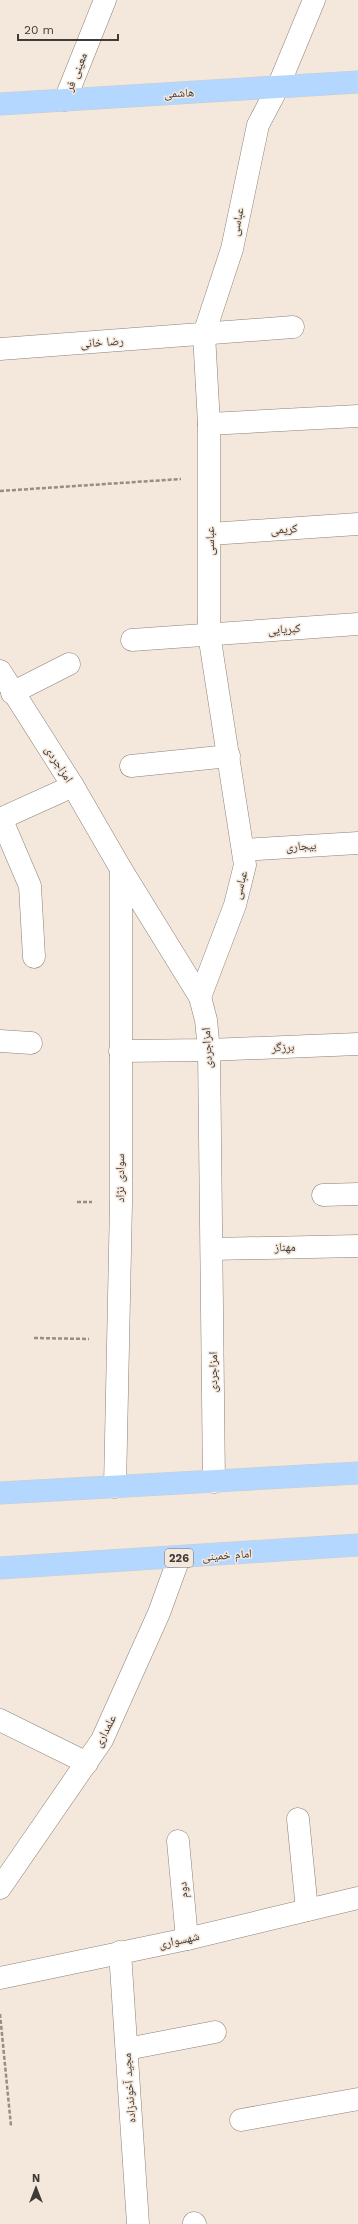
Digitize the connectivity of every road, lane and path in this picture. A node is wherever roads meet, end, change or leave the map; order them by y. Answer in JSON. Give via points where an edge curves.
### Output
{"nodes":[{"id":1,"x":106,"y":0,"type":"edge"},
{"id":2,"x":314,"y":0,"type":"edge"},
{"id":3,"x":358,"y":82,"type":"edge"},
{"id":4,"x":278,"y":87,"type":"junction"},
{"id":5,"x":64,"y":100,"type":"junction"},
{"id":6,"x":0,"y":104,"type":"edge"},
{"id":7,"x":293,"y":327,"type":"dead end"},
{"id":8,"x":204,"y":334,"type":"junction"},
{"id":9,"x":0,"y":349,"type":"edge"},
{"id":10,"x":358,"y":416,"type":"edge"},
{"id":11,"x":209,"y":424,"type":"junction"},
{"id":12,"x":209,"y":477,"type":"junction"},
{"id":13,"x":0,"y":492,"type":"edge"},
{"id":14,"x":358,"y":524,"type":"edge"},
{"id":15,"x":210,"y":534,"type":"junction"},
{"id":16,"x":358,"y":624,"type":"edge"},
{"id":17,"x":209,"y":634,"type":"junction"},
{"id":18,"x":132,"y":640,"type":"dead end"},
{"id":19,"x":69,"y":664,"type":"dead end"},
{"id":20,"x":0,"y":672,"type":"edge"},
{"id":21,"x":12,"y":692,"type":"junction"},
{"id":22,"x":229,"y":756,"type":"junction"},
{"id":23,"x":131,"y":766,"type":"dead end"},
{"id":24,"x":73,"y":786,"type":"junction"},
{"id":25,"x":0,"y":819,"type":"edge"},
{"id":26,"x":358,"y":843,"type":"edge"},
{"id":27,"x":243,"y":850,"type":"junction"},
{"id":28,"x":121,"y":869,"type":"junction"},
{"id":29,"x":34,"y":957,"type":"dead end"},
{"id":30,"x":200,"y":997,"type":"junction"},
{"id":31,"x":0,"y":1041,"type":"edge"},
{"id":32,"x":31,"y":1043,"type":"dead end"},
{"id":33,"x":358,"y":1044,"type":"edge"},
{"id":34,"x":208,"y":1050,"type":"junction"},
{"id":35,"x":120,"y":1051,"type":"junction"},
{"id":36,"x":358,"y":1194,"type":"edge"},
{"id":37,"x":323,"y":1195,"type":"dead end"},
{"id":38,"x":358,"y":1246,"type":"edge"},
{"id":39,"x":212,"y":1249,"type":"junction"},
{"id":40,"x":34,"y":1338,"type":"dead end"},
{"id":41,"x":118,"y":1340,"type":"junction"},
{"id":42,"x":358,"y":1473,"type":"edge"},
{"id":43,"x":214,"y":1482,"type":"junction"},
{"id":44,"x":115,"y":1487,"type":"junction"},
{"id":45,"x":0,"y":1493,"type":"edge"},
{"id":46,"x":358,"y":1545,"type":"edge"},
{"id":47,"x":179,"y":1558,"type":"junction"},
{"id":48,"x":0,"y":1568,"type":"edge"},
{"id":49,"x":0,"y":1720,"type":"edge"},
{"id":50,"x":87,"y":1763,"type":"junction"},
{"id":51,"x":298,"y":1819,"type":"dead end"},
{"id":52,"x":178,"y":1841,"type":"dead end"},
{"id":53,"x":0,"y":1888,"type":"edge"},
{"id":54,"x":358,"y":1898,"type":"edge"},
{"id":55,"x":307,"y":1910,"type":"junction"},
{"id":56,"x":187,"y":1939,"type":"junction"},
{"id":57,"x":120,"y":1952,"type":"junction"},
{"id":58,"x":0,"y":1978,"type":"edge"},
{"id":59,"x":0,"y":2014,"type":"edge"},
{"id":60,"x":215,"y":2032,"type":"dead end"},
{"id":61,"x":126,"y":2049,"type":"junction"},
{"id":62,"x":358,"y":2099,"type":"edge"},
{"id":63,"x":241,"y":2120,"type":"dead end"},
{"id":64,"x":11,"y":2126,"type":"dead end"},
{"id":65,"x":138,"y":2224,"type":"edge"}],
"edges":[{"from":1,"to":5,"type":"street","name":"معینی فر"},
{"from":2,"to":4,"type":"street","name":"عباسی"},
{"from":3,"to":4,"type":"main road","name":"هاشمی"},
{"from":4,"to":5,"type":"main road","name":"هاشمی"},
{"from":4,"to":8,"type":"street","name":"عباسی","via":[[258,125],[232,248]]},
{"from":5,"to":6,"type":"main road","name":"هاشمی"},
{"from":7,"to":8,"type":"street","name":"رضا خانی"},
{"from":8,"to":9,"type":"street","name":"رضا خانی"},
{"from":8,"to":11,"type":"street","name":"عباسی"},
{"from":10,"to":11,"type":"street"},
{"from":11,"to":12,"type":"street","name":"عباسی"},
{"from":12,"to":13,"type":"path"},
{"from":12,"to":15,"type":"street","name":"عباسی"},
{"from":14,"to":15,"type":"street","name":"کریمی"},
{"from":15,"to":17,"type":"street","name":"عباسی"},
{"from":16,"to":17,"type":"street","name":"کبریایی"},
{"from":17,"to":18,"type":"street","name":"کبریایی"},
{"from":17,"to":22,"type":"street","name":"عباسی"},
{"from":19,"to":21,"type":"street"},
{"from":20,"to":21,"type":"street","name":"امزاجردی"},
{"from":21,"to":24,"type":"street","name":"امزاجردی"},
{"from":22,"to":23,"type":"street"},
{"from":22,"to":27,"type":"street","name":"عباسی"},
{"from":24,"to":25,"type":"street"},
{"from":24,"to":28,"type":"street","name":"امزاجردی"},
{"from":25,"to":29,"type":"street","via":[[30,886]]},
{"from":26,"to":27,"type":"street","name":"بیجاری"},
{"from":27,"to":30,"type":"street","name":"عباسی","via":[[245,865],[235,905]]},
{"from":28,"to":30,"type":"street","name":"امزاجردی"},
{"from":28,"to":35,"type":"street","name":"سوادی نژاد"},
{"from":30,"to":34,"type":"street","name":"امزاجردی","via":[[206,1020]]},
{"from":31,"to":32,"type":"street"},
{"from":33,"to":34,"type":"street","name":"برزگر"},
{"from":34,"to":35,"type":"street","name":"برزگر"},
{"from":34,"to":39,"type":"street","name":"امزاجردی"},
{"from":35,"to":41,"type":"street","name":"سوادی نژاد","via":[[121,1203]]},
{"from":36,"to":37,"type":"street"},
{"from":38,"to":39,"type":"street","name":"مهناز"},
{"from":39,"to":43,"type":"street","name":"امزاجردی"},
{"from":40,"to":41,"type":"path"},
{"from":41,"to":44,"type":"street","name":"سوادی نژاد"},
{"from":42,"to":43,"type":"main road"},
{"from":43,"to":44,"type":"main road"},
{"from":44,"to":45,"type":"main road"},
{"from":46,"to":47,"type":"main road","name":"امام خمینی","number":"226"},
{"from":47,"to":48,"type":"main road","name":"امام خمینی","number":"226"},
{"from":47,"to":50,"type":"street","name":"علمداری","via":[[159,1613],[102,1740]]},
{"from":49,"to":50,"type":"street"},
{"from":50,"to":53,"type":"street","name":"علمداری"},
{"from":51,"to":55,"type":"street"},
{"from":52,"to":56,"type":"street","name":"دوم"},
{"from":54,"to":55,"type":"street","name":"شهسواری"},
{"from":55,"to":56,"type":"street","name":"شهسواری"},
{"from":56,"to":57,"type":"street","name":"شهسواری"},
{"from":57,"to":58,"type":"street","name":"شهسواری"},
{"from":57,"to":61,"type":"street","name":"مجید آخوندزاده"},
{"from":59,"to":64,"type":"path"},
{"from":60,"to":61,"type":"street"},
{"from":61,"to":65,"type":"street","name":"مجید آخوندزاده"},
{"from":62,"to":63,"type":"street"}]}
